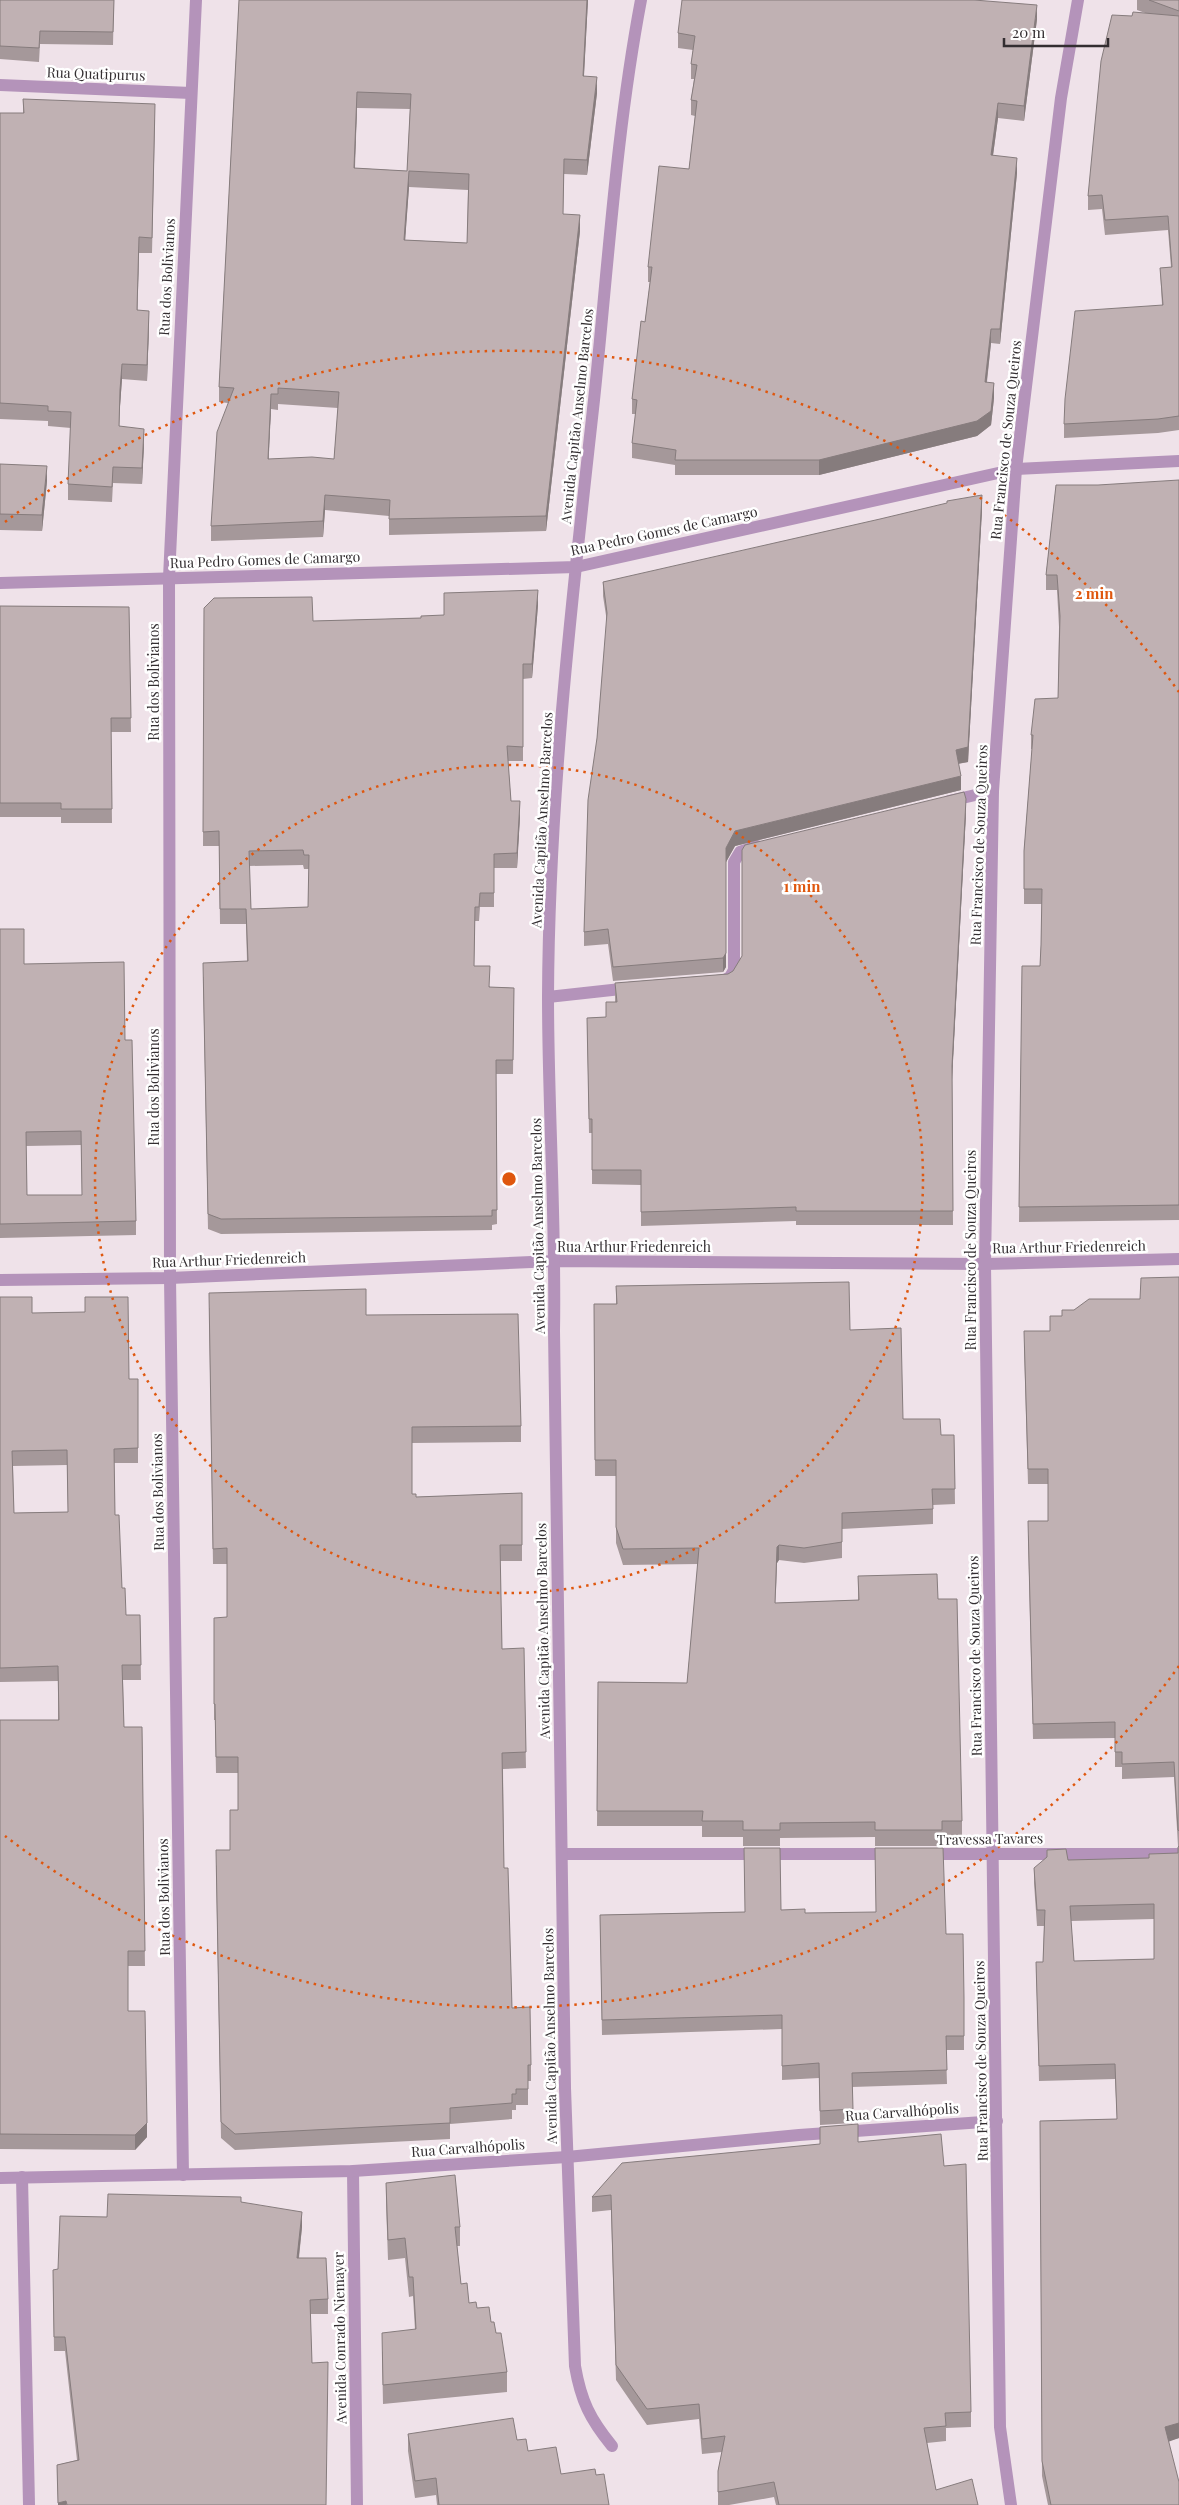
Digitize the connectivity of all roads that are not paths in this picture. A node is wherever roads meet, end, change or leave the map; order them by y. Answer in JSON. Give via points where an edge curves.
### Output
{"nodes":[{"id":1,"x":196,"y":0,"type":"edge"},
{"id":2,"x":641,"y":0,"type":"edge"},
{"id":3,"x":1078,"y":0,"type":"edge"},
{"id":4,"x":0,"y":85,"type":"edge"},
{"id":5,"x":191,"y":93,"type":"junction"},
{"id":6,"x":1179,"y":461,"type":"edge"},
{"id":7,"x":1016,"y":469,"type":"junction"},
{"id":8,"x":576,"y":567,"type":"junction"},
{"id":9,"x":169,"y":578,"type":"junction"},
{"id":10,"x":0,"y":583,"type":"edge"},
{"id":11,"x":993,"y":791,"type":"junction"},
{"id":12,"x":936,"y":804,"type":"edge"},
{"id":13,"x":774,"y":842,"type":"edge"},
{"id":14,"x":707,"y":981,"type":"edge"},
{"id":15,"x":638,"y":987,"type":"edge"},
{"id":16,"x":548,"y":997,"type":"junction"},
{"id":17,"x":1179,"y":1259,"type":"edge"},
{"id":18,"x":555,"y":1262,"type":"junction"},
{"id":19,"x":985,"y":1264,"type":"junction"},
{"id":20,"x":170,"y":1278,"type":"junction"},
{"id":21,"x":0,"y":1280,"type":"edge"},
{"id":22,"x":993,"y":1852,"type":"junction"},
{"id":23,"x":562,"y":1854,"type":"junction"},
{"id":24,"x":1179,"y":1854,"type":"edge"},
{"id":25,"x":997,"y":2121,"type":"junction"},
{"id":26,"x":567,"y":2157,"type":"junction"},
{"id":27,"x":353,"y":2171,"type":"junction"},
{"id":28,"x":183,"y":2175,"type":"junction"},
{"id":29,"x":22,"y":2177,"type":"junction"},
{"id":30,"x":0,"y":2178,"type":"edge"},
{"id":31,"x":612,"y":2446,"type":"dead end"},
{"id":32,"x":29,"y":2505,"type":"edge"},
{"id":33,"x":357,"y":2505,"type":"edge"},
{"id":34,"x":1011,"y":2505,"type":"edge"}],
"edges":[{"from":1,"to":5,"type":"street","name":"Rua dos Bolivianos"},
{"from":2,"to":8,"type":"street","name":"Avenida Capitão Anselmo Barcelos","via":[[623,128]]},
{"from":3,"to":7,"type":"street","name":"Rua Francisco de Souza Queiros","via":[[1060,98]]},
{"from":4,"to":5,"type":"street","name":"Rua Quatipurus"},
{"from":5,"to":9,"type":"street","name":"Rua dos Bolivianos"},
{"from":6,"to":7,"type":"street","name":"Rua Pedro Gomes de Camargo"},
{"from":7,"to":8,"type":"street","name":"Rua Pedro Gomes de Camargo"},
{"from":7,"to":11,"type":"street","name":"Rua Francisco de Souza Queiros"},
{"from":8,"to":9,"type":"street","name":"Rua Pedro Gomes de Camargo"},
{"from":8,"to":16,"type":"street","name":"Avenida Capitão Anselmo Barcelos","via":[[552,845]]},
{"from":9,"to":10,"type":"street","name":"Rua Pedro Gomes de Camargo"},
{"from":9,"to":20,"type":"street","name":"Rua dos Bolivianos"},
{"from":11,"to":12,"type":"street"},
{"from":11,"to":19,"type":"street","name":"Rua Francisco de Souza Queiros"},
{"from":13,"to":14,"type":"street","via":[[745,849],[736,856],[734,970],[727,980]]},
{"from":15,"to":16,"type":"street"},
{"from":16,"to":18,"type":"street","name":"Avenida Capitão Anselmo Barcelos"},
{"from":17,"to":19,"type":"street","name":"Rua Arthur Friedenreich"},
{"from":18,"to":19,"type":"street","name":"Rua Arthur Friedenreich"},
{"from":18,"to":20,"type":"street","name":"Rua Arthur Friedenreich"},
{"from":18,"to":23,"type":"street","name":"Avenida Capitão Anselmo Barcelos"},
{"from":19,"to":22,"type":"street","name":"Rua Francisco de Souza Queiros"},
{"from":20,"to":21,"type":"street","name":"Rua Arthur Friedenreich"},
{"from":20,"to":28,"type":"street","name":"Rua dos Bolivianos"},
{"from":22,"to":23,"type":"street","name":"Travessa Tavares"},
{"from":22,"to":24,"type":"street","name":"Travessa Tavares"},
{"from":22,"to":25,"type":"street","name":"Rua Francisco de Souza Queiros"},
{"from":23,"to":26,"type":"street","name":"Avenida Capitão Anselmo Barcelos"},
{"from":25,"to":26,"type":"street","name":"Rua Carvalhópolis","via":[[799,2135]]},
{"from":25,"to":34,"type":"street","name":"Rua Francisco de Souza Queiros","via":[[1000,2427]]},
{"from":26,"to":27,"type":"street","name":"Rua Carvalhópolis"},
{"from":26,"to":31,"type":"street","name":"Avenida Capitão Anselmo Barcelos","via":[[578,2387],[586,2411]]},
{"from":27,"to":28,"type":"street","name":"Rua Carvalhópolis"},
{"from":27,"to":33,"type":"street","name":"Avenida Conrado Niemayer"},
{"from":28,"to":29,"type":"street","name":"Rua Carvalhópolis"},
{"from":29,"to":30,"type":"street","name":"Rua Carvalhópolis"},
{"from":29,"to":32,"type":"street"}]}
